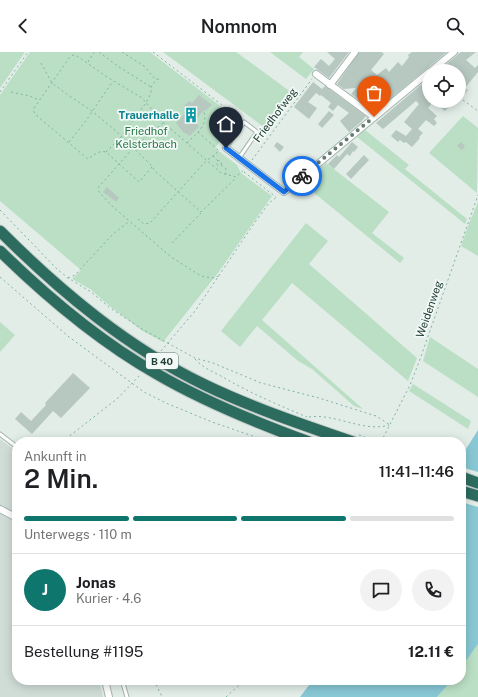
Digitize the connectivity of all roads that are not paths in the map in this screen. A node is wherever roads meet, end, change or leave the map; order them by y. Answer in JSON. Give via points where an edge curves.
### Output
{"nodes":[{"id":1,"x":355,"y":52,"type":"edge"},
{"id":2,"x":454,"y":52,"type":"edge"},
{"id":3,"x":440,"y":64,"type":"edge"},
{"id":4,"x":316,"y":74,"type":"road end"},
{"id":5,"x":422,"y":78,"type":"edge"},
{"id":6,"x":330,"y":85,"type":"junction"},
{"id":7,"x":374,"y":117,"type":"junction"},
{"id":8,"x":226,"y":148,"type":"joint"},
{"id":9,"x":239,"y":158,"type":"junction"},
{"id":10,"x":0,"y":231,"type":"edge"},
{"id":11,"x":0,"y":252,"type":"edge"},
{"id":12,"x":0,"y":434,"type":"edge"},
{"id":13,"x":296,"y":437,"type":"edge"},
{"id":14,"x":349,"y":437,"type":"edge"},
{"id":15,"x":12,"y":443,"type":"edge"},
{"id":16,"x":466,"y":479,"type":"edge"},
{"id":17,"x":478,"y":483,"type":"edge"},
{"id":18,"x":466,"y":492,"type":"edge"},
{"id":19,"x":478,"y":496,"type":"edge"},
{"id":20,"x":0,"y":508,"type":"edge"},
{"id":21,"x":12,"y":515,"type":"edge"},
{"id":22,"x":106,"y":685,"type":"edge"},
{"id":23,"x":123,"y":685,"type":"edge"},
{"id":24,"x":126,"y":696,"type":"edge"},
{"id":25,"x":110,"y":697,"type":"edge"}],
"edges":[{"from":1,"to":6,"type":"street"},
{"from":2,"to":3,"type":"street"},
{"from":4,"to":6,"type":"street"},
{"from":5,"to":7,"type":"street"},
{"from":6,"to":7,"type":"street"},
{"from":7,"to":9,"type":"street","via":[[284,192]]},
{"from":8,"to":9,"type":"street"},
{"from":8,"to":9,"type":"lane","via":[[244,122],[257,132]]},
{"from":10,"to":14,"type":"highway","number":"B 40","via":[[68,295],[150,354],[204,385],[239,401],[279,417]]},
{"from":11,"to":13,"type":"highway","number":"B 40","via":[[80,322],[129,357],[223,408]]},
{"from":12,"to":15,"type":"lane"},
{"from":16,"to":17,"type":"highway"},
{"from":18,"to":19,"type":"highway"},
{"from":20,"to":21,"type":"street"},
{"from":22,"to":25,"type":"street"},
{"from":23,"to":24,"type":"lane"}]}
